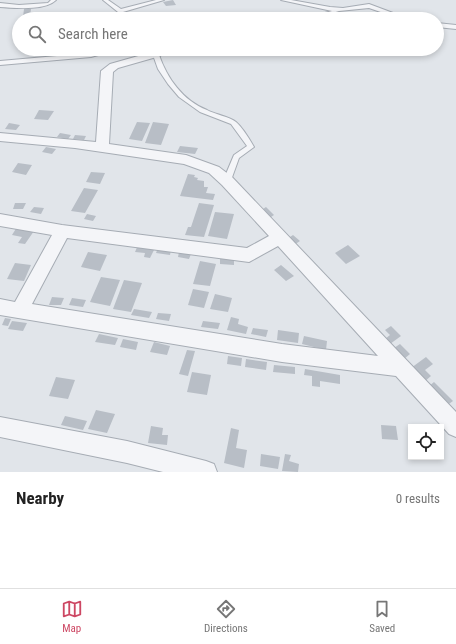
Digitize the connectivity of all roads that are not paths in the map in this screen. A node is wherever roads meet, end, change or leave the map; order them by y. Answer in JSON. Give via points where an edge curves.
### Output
{"nodes":[{"id":1,"x":54,"y":0,"type":"edge"},
{"id":2,"x":105,"y":0,"type":"edge"},
{"id":3,"x":162,"y":0,"type":"edge"},
{"id":4,"x":283,"y":0,"type":"edge"},
{"id":5,"x":362,"y":0,"type":"edge"},
{"id":6,"x":1,"y":3,"type":"edge"},
{"id":7,"x":369,"y":6,"type":"junction"},
{"id":8,"x":343,"y":10,"type":"junction"},
{"id":9,"x":120,"y":11,"type":"joint"},
{"id":10,"x":335,"y":12,"type":"edge"},
{"id":11,"x":386,"y":12,"type":"edge"},
{"id":12,"x":444,"y":26,"type":"edge"},
{"id":13,"x":456,"y":27,"type":"edge"},
{"id":14,"x":80,"y":56,"type":"edge"},
{"id":15,"x":143,"y":56,"type":"edge"},
{"id":16,"x":156,"y":56,"type":"edge"},
{"id":17,"x":0,"y":63,"type":"edge"},
{"id":18,"x":0,"y":137,"type":"edge"},
{"id":19,"x":102,"y":148,"type":"junction"},
{"id":20,"x":227,"y":181,"type":"junction"},
{"id":21,"x":0,"y":220,"type":"edge"},
{"id":22,"x":62,"y":231,"type":"junction"},
{"id":23,"x":279,"y":238,"type":"junction"},
{"id":24,"x":0,"y":307,"type":"edge"},
{"id":25,"x":20,"y":310,"type":"junction"},
{"id":26,"x":401,"y":368,"type":"junction"},
{"id":27,"x":0,"y":427,"type":"edge"},
{"id":28,"x":456,"y":427,"type":"edge"},
{"id":29,"x":206,"y":472,"type":"edge"}],
"edges":[{"from":1,"to":6,"type":"lane","via":[[50,4],[20,7]]},
{"from":2,"to":9,"type":"lane"},
{"from":3,"to":9,"type":"lane"},
{"from":4,"to":8,"type":"lane"},
{"from":5,"to":7,"type":"lane"},
{"from":7,"to":8,"type":"lane"},
{"from":7,"to":11,"type":"lane"},
{"from":8,"to":10,"type":"lane"},
{"from":12,"to":13,"type":"lane"},
{"from":14,"to":17,"type":"lane"},
{"from":15,"to":19,"type":"street","via":[[107,71]]},
{"from":16,"to":20,"type":"lane","via":[[161,69],[181,96],[202,111],[233,123],[251,148],[236,157]]},
{"from":18,"to":19,"type":"street"},
{"from":19,"to":20,"type":"street","via":[[186,160],[214,170]]},
{"from":20,"to":23,"type":"street"},
{"from":21,"to":22,"type":"street"},
{"from":22,"to":23,"type":"street","via":[[249,255]]},
{"from":22,"to":25,"type":"street"},
{"from":23,"to":26,"type":"street"},
{"from":24,"to":25,"type":"street"},
{"from":25,"to":26,"type":"street","via":[[282,353]]},
{"from":26,"to":28,"type":"street"},
{"from":27,"to":29,"type":"street","via":[[127,452]]}]}
